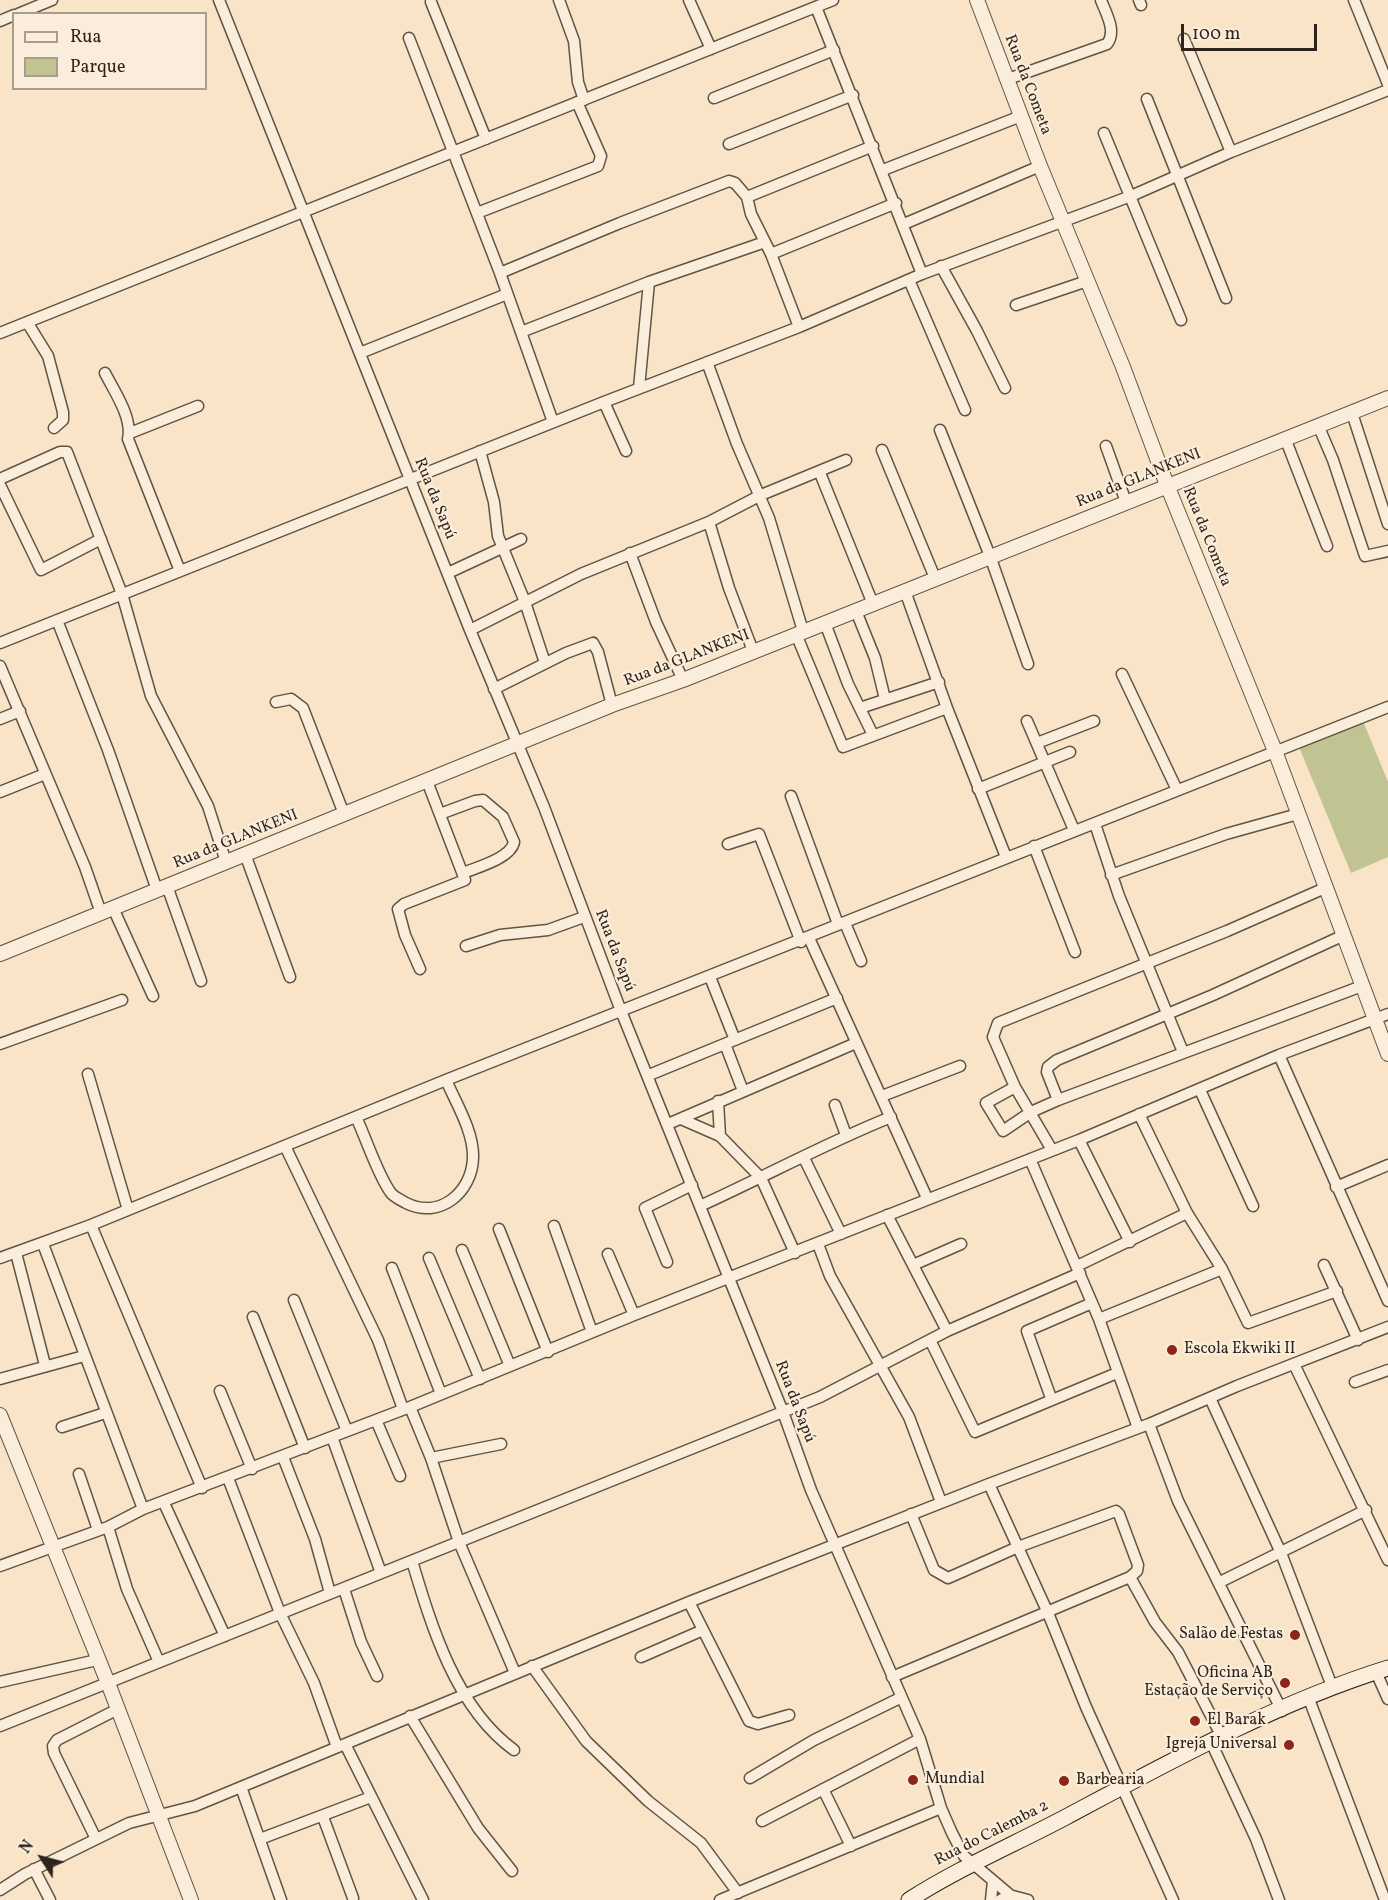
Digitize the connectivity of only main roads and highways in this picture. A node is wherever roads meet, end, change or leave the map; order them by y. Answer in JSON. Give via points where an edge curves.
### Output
{"nodes":[{"id":1,"x":1382,"y":1670,"type":"edge"},
{"id":2,"x":909,"y":1900,"type":"edge"}],
"edges":[{"from":1,"to":2,"type":"main road","name":"Rua do Calemba 2","via":[[1216,1740],[972,1863]]}]}
